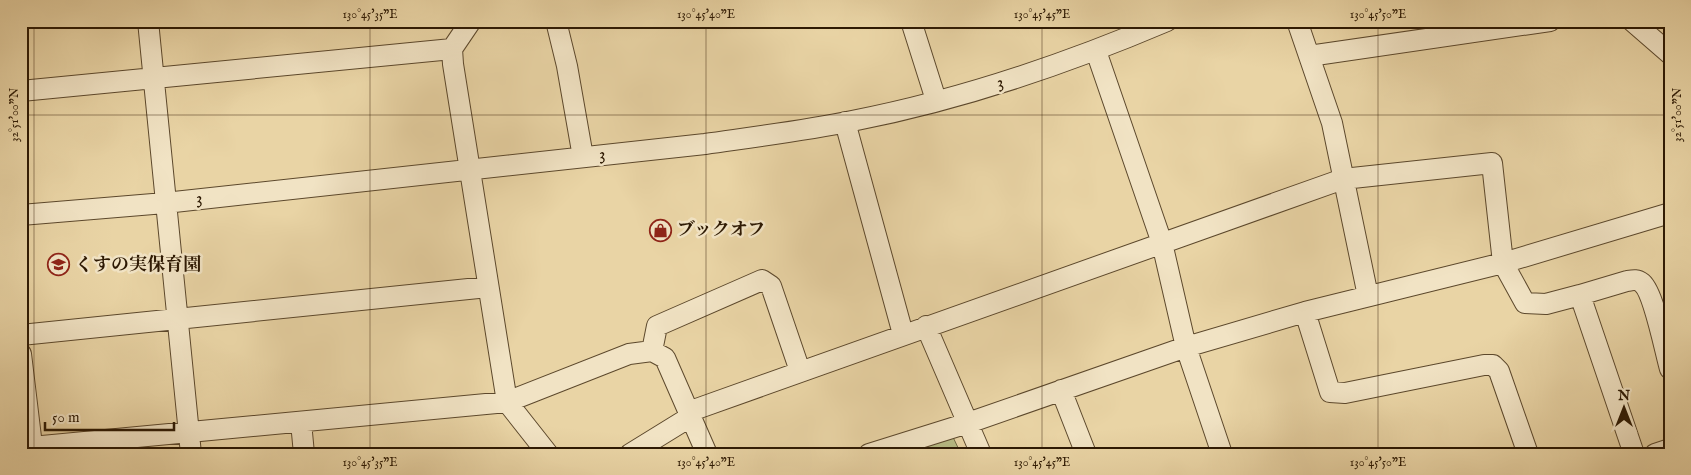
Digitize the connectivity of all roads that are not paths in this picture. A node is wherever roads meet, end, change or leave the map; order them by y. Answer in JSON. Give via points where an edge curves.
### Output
{"nodes":[{"id":1,"x":148,"y":21,"type":"edge"},
{"id":2,"x":471,"y":21,"type":"edge"},
{"id":3,"x":556,"y":21,"type":"edge"},
{"id":4,"x":911,"y":21,"type":"edge"},
{"id":5,"x":1167,"y":21,"type":"edge"},
{"id":6,"x":1297,"y":21,"type":"edge"},
{"id":7,"x":1550,"y":21,"type":"edge"},
{"id":8,"x":1632,"y":21,"type":"edge"},
{"id":9,"x":452,"y":49,"type":"junction"},
{"id":10,"x":1096,"y":51,"type":"junction"},
{"id":11,"x":1670,"y":54,"type":"edge"},
{"id":12,"x":1309,"y":56,"type":"junction"},
{"id":13,"x":154,"y":77,"type":"junction"},
{"id":14,"x":21,"y":91,"type":"edge"},
{"id":15,"x":936,"y":100,"type":"junction"},
{"id":16,"x":845,"y":122,"type":"junction"},
{"id":17,"x":583,"y":157,"type":"junction"},
{"id":18,"x":469,"y":169,"type":"junction"},
{"id":19,"x":1343,"y":179,"type":"junction"},
{"id":20,"x":165,"y":203,"type":"junction"},
{"id":21,"x":1670,"y":213,"type":"edge"},
{"id":22,"x":21,"y":215,"type":"edge"},
{"id":23,"x":1162,"y":243,"type":"junction"},
{"id":24,"x":1503,"y":263,"type":"junction"},
{"id":25,"x":488,"y":287,"type":"junction"},
{"id":26,"x":1580,"y":295,"type":"junction"},
{"id":27,"x":1368,"y":296,"type":"junction"},
{"id":28,"x":1662,"y":305,"type":"edge"},
{"id":29,"x":1305,"y":312,"type":"junction"},
{"id":30,"x":177,"y":320,"type":"junction"},
{"id":31,"x":926,"y":326,"type":"junction"},
{"id":32,"x":903,"y":334,"type":"junction"},
{"id":33,"x":21,"y":335,"type":"edge"},
{"id":34,"x":1186,"y":347,"type":"junction"},
{"id":35,"x":652,"y":350,"type":"junction"},
{"id":36,"x":21,"y":354,"type":"edge"},
{"id":37,"x":1670,"y":370,"type":"edge"},
{"id":38,"x":800,"y":371,"type":"junction"},
{"id":39,"x":1061,"y":390,"type":"junction"},
{"id":40,"x":507,"y":402,"type":"junction"},
{"id":41,"x":689,"y":414,"type":"junction"},
{"id":42,"x":301,"y":422,"type":"junction"},
{"id":43,"x":968,"y":423,"type":"junction"},
{"id":44,"x":189,"y":433,"type":"junction"},
{"id":45,"x":1670,"y":449,"type":"edge"},
{"id":46,"x":29,"y":450,"type":"edge"},
{"id":47,"x":191,"y":454,"type":"edge"},
{"id":48,"x":304,"y":454,"type":"edge"},
{"id":49,"x":548,"y":454,"type":"edge"},
{"id":50,"x":630,"y":454,"type":"edge"},
{"id":51,"x":707,"y":454,"type":"edge"},
{"id":52,"x":869,"y":454,"type":"edge"},
{"id":53,"x":981,"y":454,"type":"edge"},
{"id":54,"x":1086,"y":454,"type":"edge"},
{"id":55,"x":1222,"y":454,"type":"edge"},
{"id":56,"x":1528,"y":454,"type":"edge"},
{"id":57,"x":1634,"y":454,"type":"edge"},
{"id":58,"x":1655,"y":454,"type":"edge"}],
"edges":[{"from":1,"to":13,"type":"street"},
{"from":2,"to":9,"type":"street"},
{"from":3,"to":17,"type":"street"},
{"from":4,"to":15,"type":"street"},
{"from":5,"to":10,"type":"street","name":"3"},
{"from":6,"to":12,"type":"street"},
{"from":7,"to":12,"type":"street"},
{"from":8,"to":11,"type":"street"},
{"from":9,"to":13,"type":"street"},
{"from":9,"to":18,"type":"street"},
{"from":10,"to":15,"type":"street","name":"3","via":[[1015,79]]},
{"from":10,"to":23,"type":"street"},
{"from":12,"to":19,"type":"street","via":[[1332,123]]},
{"from":13,"to":14,"type":"street"},
{"from":13,"to":20,"type":"street"},
{"from":15,"to":16,"type":"street","name":"3"},
{"from":16,"to":17,"type":"street","name":"3","via":[[705,144]]},
{"from":16,"to":32,"type":"street"},
{"from":17,"to":18,"type":"street","name":"3"},
{"from":18,"to":20,"type":"street","name":"3"},
{"from":18,"to":25,"type":"street"},
{"from":19,"to":23,"type":"street"},
{"from":19,"to":24,"type":"street","via":[[1492,163]]},
{"from":19,"to":27,"type":"street"},
{"from":20,"to":22,"type":"street","name":"3"},
{"from":20,"to":30,"type":"street"},
{"from":21,"to":24,"type":"street"},
{"from":23,"to":31,"type":"street"},
{"from":23,"to":34,"type":"street"},
{"from":24,"to":26,"type":"street","via":[[1525,303],[1546,304]]},
{"from":24,"to":27,"type":"street"},
{"from":25,"to":30,"type":"street"},
{"from":25,"to":40,"type":"street"},
{"from":26,"to":28,"type":"street","via":[[1634,280],[1640,281]]},
{"from":26,"to":57,"type":"street"},
{"from":27,"to":29,"type":"street"},
{"from":28,"to":37,"type":"street"},
{"from":29,"to":34,"type":"street"},
{"from":29,"to":56,"type":"street","via":[[1330,392],[1345,393],[1493,365],[1499,371]]},
{"from":30,"to":33,"type":"street"},
{"from":30,"to":44,"type":"street"},
{"from":31,"to":32,"type":"street"},
{"from":31,"to":43,"type":"street"},
{"from":32,"to":38,"type":"street"},
{"from":34,"to":39,"type":"street"},
{"from":34,"to":55,"type":"street"},
{"from":35,"to":38,"type":"street","via":[[657,326],[762,280],[771,286]]},
{"from":35,"to":40,"type":"street","via":[[629,354]]},
{"from":35,"to":41,"type":"street","via":[[665,358]]},
{"from":36,"to":46,"type":"street"},
{"from":38,"to":41,"type":"street"},
{"from":39,"to":43,"type":"street"},
{"from":39,"to":54,"type":"street"},
{"from":40,"to":42,"type":"street"},
{"from":40,"to":49,"type":"street"},
{"from":41,"to":50,"type":"street"},
{"from":41,"to":51,"type":"street"},
{"from":42,"to":44,"type":"street"},
{"from":42,"to":48,"type":"street"},
{"from":43,"to":52,"type":"street"},
{"from":43,"to":53,"type":"street"},
{"from":44,"to":46,"type":"street"},
{"from":44,"to":47,"type":"street"},
{"from":45,"to":58,"type":"street"}]}
